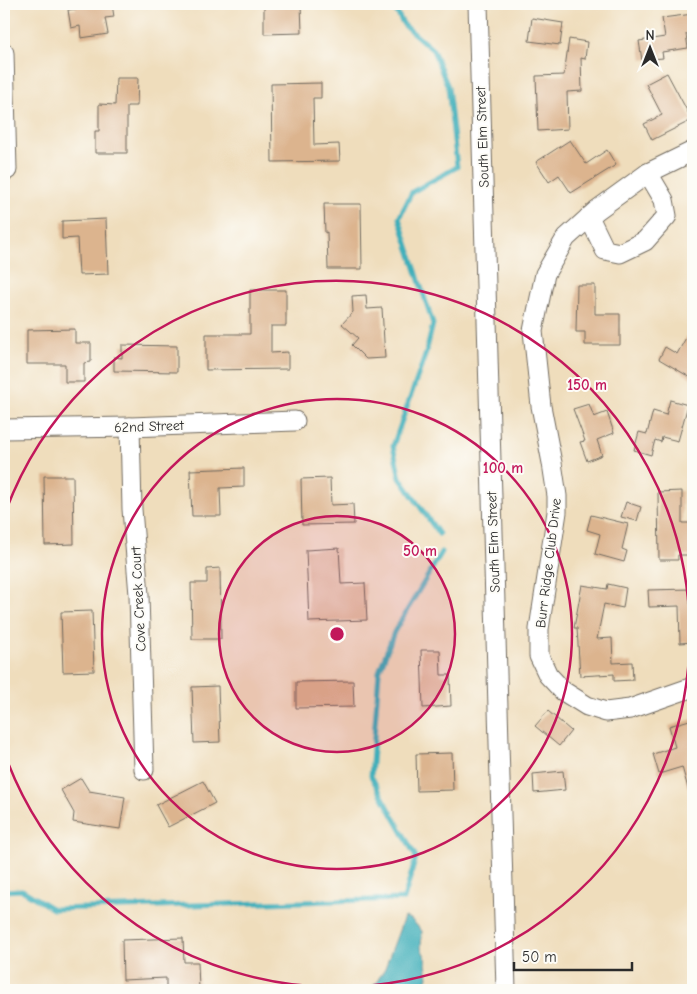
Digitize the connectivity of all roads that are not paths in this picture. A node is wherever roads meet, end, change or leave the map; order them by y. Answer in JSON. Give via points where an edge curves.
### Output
{"nodes":[{"id":1,"x":478,"y":4,"type":"edge"},
{"id":2,"x":4,"y":53,"type":"edge"},
{"id":3,"x":693,"y":151,"type":"edge"},
{"id":4,"x":5,"y":170,"type":"edge"},
{"id":5,"x":648,"y":173,"type":"junction"},
{"id":6,"x":589,"y":217,"type":"junction"},
{"id":7,"x":295,"y":421,"type":"dead end"},
{"id":8,"x":130,"y":427,"type":"junction"},
{"id":9,"x":4,"y":429,"type":"edge"},
{"id":10,"x":693,"y":687,"type":"edge"},
{"id":11,"x":144,"y":770,"type":"dead end"},
{"id":12,"x":506,"y":990,"type":"edge"}],
"edges":[{"from":1,"to":12,"type":"street","name":"South Elm Street"},
{"from":2,"to":4,"type":"street"},
{"from":3,"to":5,"type":"street","name":"Burr Ridge Club Drive"},
{"from":5,"to":6,"type":"street","name":"Burr Ridge Club Drive"},
{"from":5,"to":6,"type":"street","via":[[664,200],[667,216],[646,241],[620,254],[605,250]]},
{"from":6,"to":10,"type":"street","name":"Burr Ridge Club Drive","via":[[566,238],[545,274],[532,331],[557,496],[539,628],[539,656],[548,675],[563,691],[587,706],[606,712],[630,709]]},
{"from":7,"to":8,"type":"street","name":"62nd Street"},
{"from":8,"to":9,"type":"street","name":"62nd Street"},
{"from":8,"to":11,"type":"street","name":"Cove Creek Court"}]}
